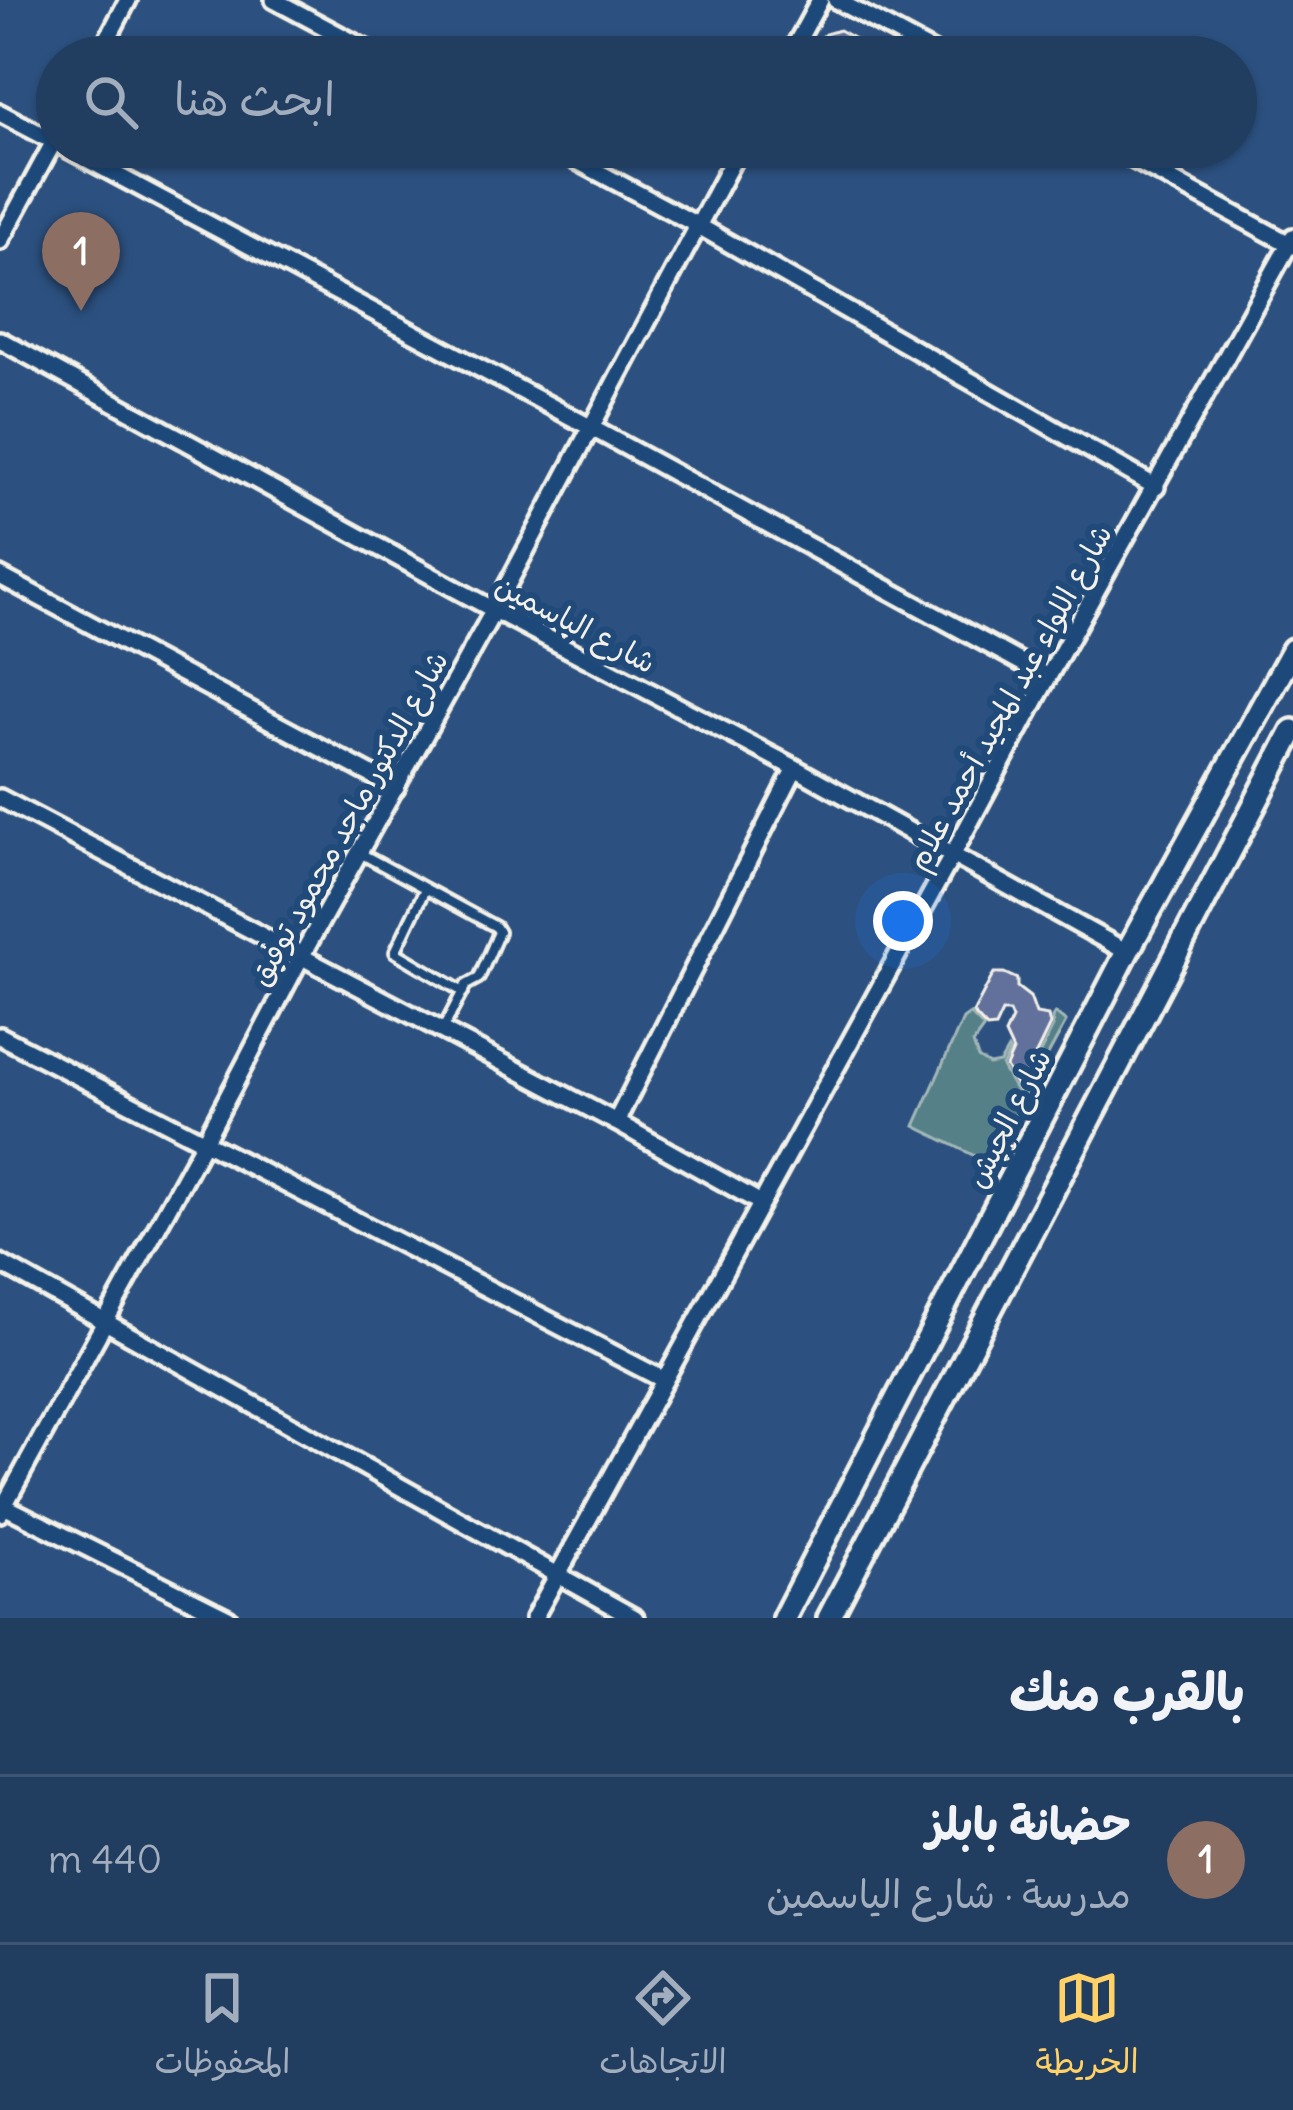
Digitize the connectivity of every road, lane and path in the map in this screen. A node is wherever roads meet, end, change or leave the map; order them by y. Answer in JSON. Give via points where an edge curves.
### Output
{"nodes":[{"id":1,"x":128,"y":0,"type":"edge"},
{"id":2,"x":274,"y":0,"type":"edge"},
{"id":3,"x":820,"y":0,"type":"edge"},
{"id":4,"x":836,"y":0,"type":"edge"},
{"id":5,"x":109,"y":36,"type":"edge"},
{"id":6,"x":342,"y":36,"type":"edge"},
{"id":7,"x":800,"y":36,"type":"edge"},
{"id":8,"x":903,"y":36,"type":"edge"},
{"id":9,"x":0,"y":113,"type":"edge"},
{"id":10,"x":36,"y":131,"type":"edge"},
{"id":11,"x":43,"y":168,"type":"edge"},
{"id":12,"x":106,"y":168,"type":"edge"},
{"id":13,"x":590,"y":168,"type":"edge"},
{"id":14,"x":728,"y":168,"type":"edge"},
{"id":15,"x":1150,"y":168,"type":"edge"},
{"id":16,"x":697,"y":225,"type":"junction"},
{"id":17,"x":0,"y":241,"type":"edge"},
{"id":18,"x":1292,"y":242,"type":"edge"},
{"id":19,"x":0,"y":340,"type":"edge"},
{"id":20,"x":590,"y":428,"type":"junction"},
{"id":21,"x":1156,"y":487,"type":"junction"},
{"id":22,"x":0,"y":576,"type":"edge"},
{"id":23,"x":494,"y":610,"type":"junction"},
{"id":24,"x":1293,"y":650,"type":"edge"},
{"id":25,"x":1048,"y":676,"type":"junction"},
{"id":26,"x":1293,"y":731,"type":"edge"},
{"id":27,"x":795,"y":768,"type":"junction"},
{"id":28,"x":396,"y":788,"type":"junction"},
{"id":29,"x":0,"y":798,"type":"edge"},
{"id":30,"x":360,"y":853,"type":"junction"},
{"id":31,"x":953,"y":854,"type":"junction"},
{"id":32,"x":425,"y":889,"type":"junction"},
{"id":33,"x":1127,"y":952,"type":"junction"},
{"id":34,"x":302,"y":956,"type":"junction"},
{"id":35,"x":463,"y":992,"type":"junction"},
{"id":36,"x":442,"y":1030,"type":"junction"},
{"id":37,"x":0,"y":1036,"type":"edge"},
{"id":38,"x":616,"y":1122,"type":"junction"},
{"id":39,"x":205,"y":1142,"type":"junction"},
{"id":40,"x":761,"y":1204,"type":"junction"},
{"id":41,"x":0,"y":1263,"type":"edge"},
{"id":42,"x":105,"y":1319,"type":"junction"},
{"id":43,"x":664,"y":1380,"type":"junction"},
{"id":44,"x":893,"y":1406,"type":"junction"},
{"id":45,"x":928,"y":1424,"type":"junction"},
{"id":46,"x":1,"y":1508,"type":"edge"},
{"id":47,"x":558,"y":1574,"type":"junction"},
{"id":48,"x":228,"y":1618,"type":"edge"},
{"id":49,"x":534,"y":1618,"type":"edge"},
{"id":50,"x":635,"y":1618,"type":"edge"},
{"id":51,"x":784,"y":1618,"type":"edge"},
{"id":52,"x":829,"y":1618,"type":"edge"}],
"edges":[{"from":1,"to":5,"type":"street"},
{"from":2,"to":6,"type":"street"},
{"from":3,"to":7,"type":"street"},
{"from":4,"to":8,"type":"street"},
{"from":9,"to":10,"type":"street"},
{"from":11,"to":17,"type":"street"},
{"from":12,"to":20,"type":"street"},
{"from":13,"to":16,"type":"street"},
{"from":14,"to":16,"type":"street","name":"شارع الدكتور ماجد محمود توفيق"},
{"from":15,"to":18,"type":"street"},
{"from":16,"to":20,"type":"street","name":"شارع الدكتور ماجد محمود توفيق"},
{"from":16,"to":21,"type":"street"},
{"from":18,"to":21,"type":"street","name":"شارع اللواء عبد المجيد أحمد علام"},
{"from":19,"to":23,"type":"street","name":"شارع الياسمين"},
{"from":20,"to":23,"type":"street","name":"شارع الدكتور ماجد محمود توفيق"},
{"from":20,"to":25,"type":"street"},
{"from":21,"to":25,"type":"street","name":"شارع اللواء عبد المجيد أحمد علام"},
{"from":22,"to":28,"type":"street"},
{"from":23,"to":27,"type":"street","name":"شارع الياسمين"},
{"from":23,"to":28,"type":"street","name":"شارع الدكتور ماجد محمود توفيق"},
{"from":24,"to":33,"type":"street","name":"شارع الجيش"},
{"from":25,"to":31,"type":"street","name":"شارع اللواء عبد المجيد أحمد علام"},
{"from":26,"to":45,"type":"street"},
{"from":27,"to":31,"type":"street","name":"شارع الياسمين"},
{"from":27,"to":38,"type":"street"},
{"from":28,"to":30,"type":"street","name":"شارع الدكتور ماجد محمود توفيق"},
{"from":29,"to":34,"type":"street"},
{"from":30,"to":32,"type":"lane"},
{"from":30,"to":34,"type":"street","name":"شارع الدكتور ماجد محمود توفيق"},
{"from":31,"to":33,"type":"street","name":"شارع الياسمين"},
{"from":31,"to":40,"type":"street","name":"شارع اللواء عبد المجيد أحمد علام"},
{"from":32,"to":35,"type":"lane","via":[[395,952]]},
{"from":32,"to":35,"type":"lane","via":[[499,932],[479,978]]},
{"from":33,"to":44,"type":"street","name":"شارع الجيش"},
{"from":34,"to":36,"type":"street"},
{"from":34,"to":39,"type":"street","name":"شارع الدكتور ماجد محمود توفيق"},
{"from":35,"to":36,"type":"lane"},
{"from":36,"to":38,"type":"street"},
{"from":37,"to":39,"type":"street"},
{"from":38,"to":40,"type":"street"},
{"from":39,"to":42,"type":"street","name":"شارع الدكتور ماجد محمود توفيق"},
{"from":39,"to":43,"type":"street"},
{"from":40,"to":43,"type":"street","name":"شارع اللواء عبد المجيد أحمد علام"},
{"from":41,"to":42,"type":"street"},
{"from":42,"to":46,"type":"street","name":"شارع الدكتور ماجد محمود توفيق"},
{"from":42,"to":47,"type":"street"},
{"from":43,"to":47,"type":"street","name":"شارع اللواء عبد المجيد أحمد علام"},
{"from":44,"to":45,"type":"street"},
{"from":44,"to":51,"type":"street","name":"شارع الجيش"},
{"from":45,"to":52,"type":"street"},
{"from":46,"to":48,"type":"street"},
{"from":47,"to":49,"type":"street","name":"شارع اللواء عبد المجيد أحمد علام"},
{"from":47,"to":50,"type":"street"}]}
